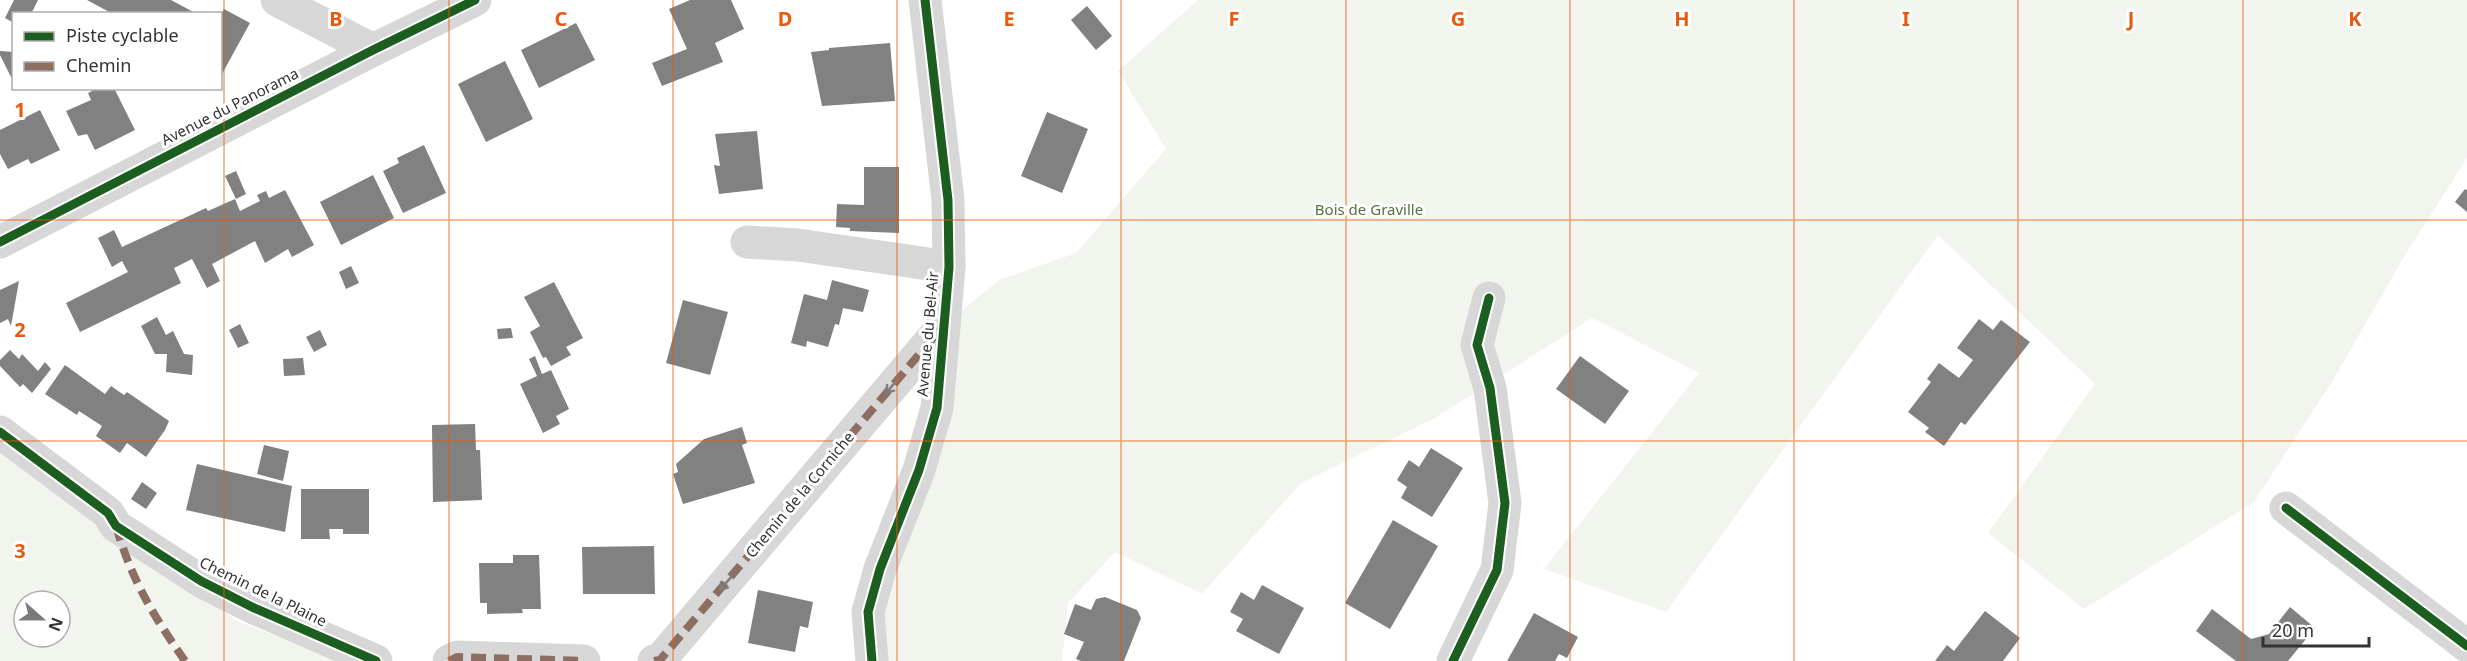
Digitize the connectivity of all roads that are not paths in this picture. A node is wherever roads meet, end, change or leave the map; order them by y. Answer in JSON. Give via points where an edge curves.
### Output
{"nodes":[{"id":1,"x":277,"y":0,"type":"edge"},
{"id":2,"x":475,"y":0,"type":"edge"},
{"id":3,"x":925,"y":0,"type":"edge"},
{"id":4,"x":373,"y":50,"type":"junction"},
{"id":5,"x":0,"y":242,"type":"edge"},
{"id":6,"x":747,"y":242,"type":"dead end"},
{"id":7,"x":949,"y":267,"type":"junction"},
{"id":8,"x":1489,"y":298,"type":"dead end"},
{"id":9,"x":944,"y":325,"type":"junction"},
{"id":10,"x":0,"y":432,"type":"edge"},
{"id":11,"x":2286,"y":508,"type":"dead end"},
{"id":12,"x":2467,"y":646,"type":"edge"},
{"id":13,"x":376,"y":661,"type":"edge"},
{"id":14,"x":449,"y":661,"type":"edge"},
{"id":15,"x":584,"y":661,"type":"edge"},
{"id":16,"x":654,"y":661,"type":"edge"},
{"id":17,"x":872,"y":661,"type":"edge"},
{"id":18,"x":1453,"y":661,"type":"edge"}],
"edges":[{"from":1,"to":4,"type":"street"},
{"from":2,"to":4,"type":"street","name":"Avenue du Panorama"},
{"from":3,"to":7,"type":"street","name":"Avenue du Bel-Air","via":[[948,200]]},
{"from":4,"to":5,"type":"street","name":"Avenue du Panorama"},
{"from":6,"to":7,"type":"street","via":[[798,245]]},
{"from":7,"to":9,"type":"street","name":"Avenue du Bel-Air"},
{"from":8,"to":18,"type":"street","via":[[1477,345],[1490,388],[1505,503],[1497,570]]},
{"from":9,"to":16,"type":"street","name":"Chemin de la Corniche","one_way":true,"via":[[660,660]]},
{"from":9,"to":17,"type":"street","name":"Avenue du Bel-Air","via":[[937,408],[868,612]]},
{"from":10,"to":13,"type":"street","name":"Chemin de la Plaine","via":[[108,513],[116,526],[201,581]]},
{"from":11,"to":12,"type":"street"},
{"from":14,"to":15,"type":"street","via":[[457,657]]}]}
